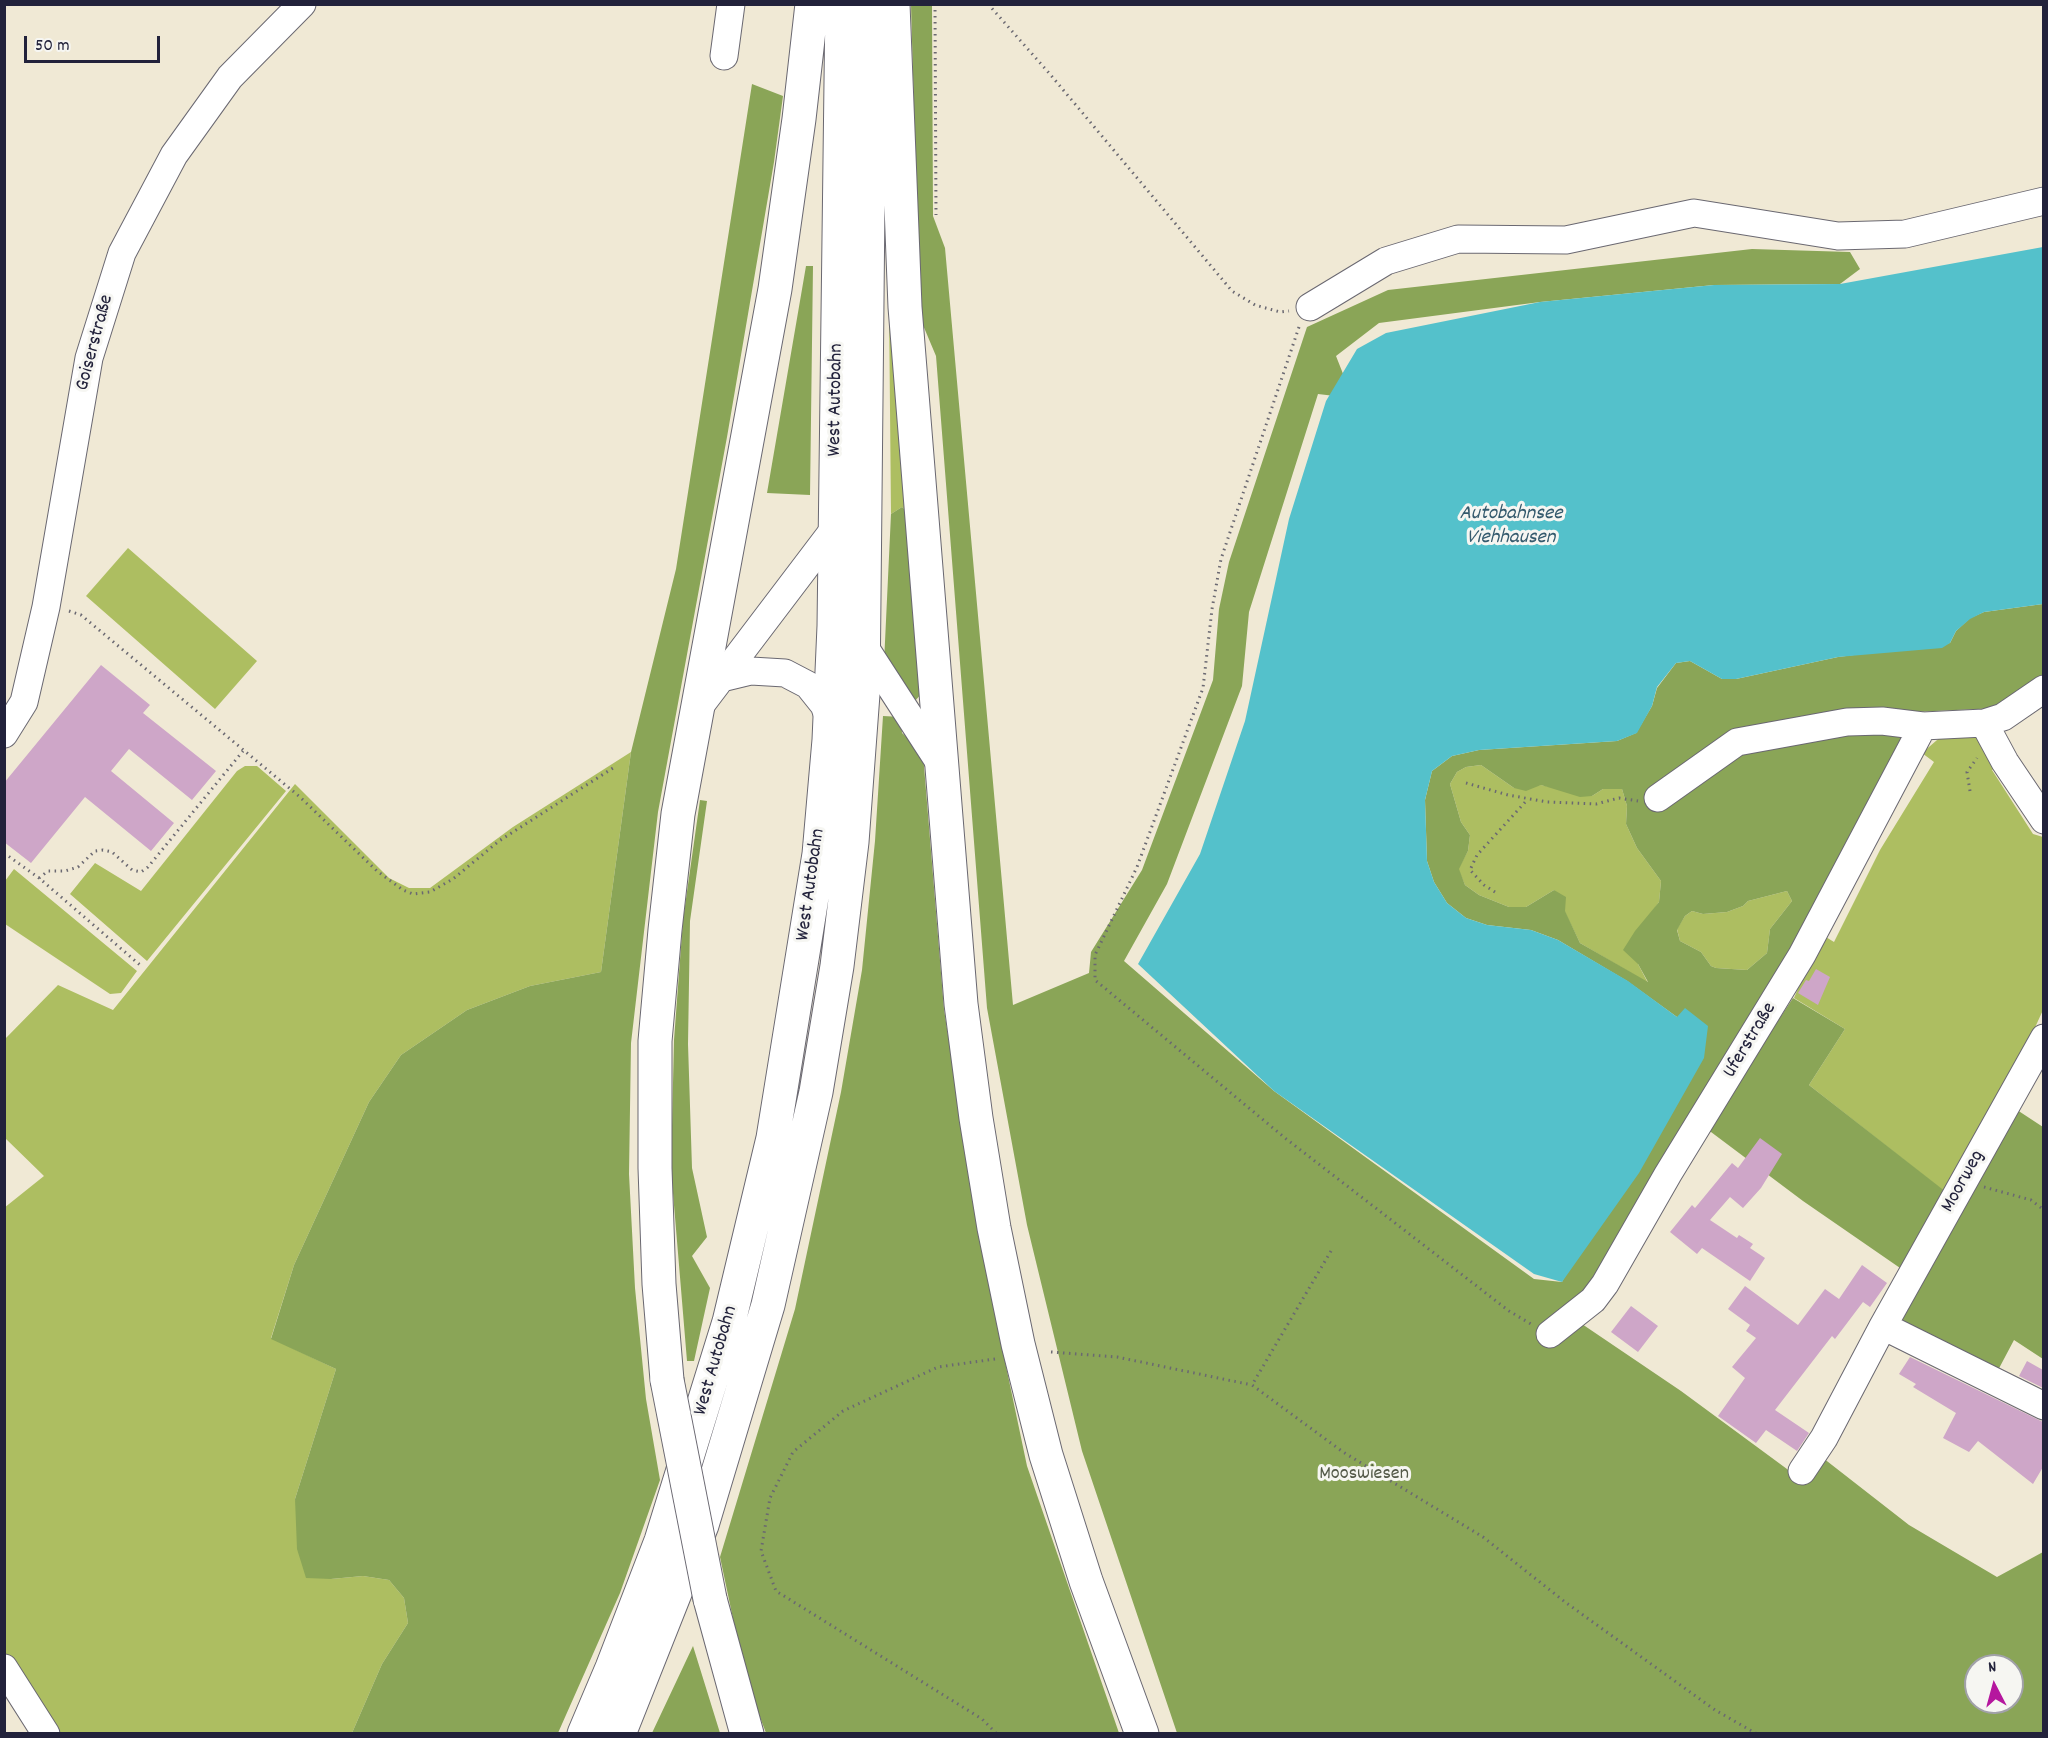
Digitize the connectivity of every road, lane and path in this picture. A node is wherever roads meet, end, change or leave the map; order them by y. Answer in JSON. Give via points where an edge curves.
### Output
{"nodes":[{"id":1,"x":302,"y":4,"type":"edge"},
{"id":2,"x":731,"y":4,"type":"edge"},
{"id":3,"x":812,"y":4,"type":"edge"},
{"id":4,"x":842,"y":4,"type":"edge"},
{"id":5,"x":870,"y":4,"type":"edge"},
{"id":6,"x":893,"y":4,"type":"edge"},
{"id":7,"x":935,"y":4,"type":"edge"},
{"id":8,"x":988,"y":4,"type":"edge"},
{"id":9,"x":724,"y":56,"type":"dead end"},
{"id":10,"x":2043,"y":201,"type":"edge"},
{"id":11,"x":936,"y":215,"type":"dead end"},
{"id":12,"x":1310,"y":307,"type":"junction"},
{"id":13,"x":835,"y":528,"type":"junction"},
{"id":14,"x":46,"y":607,"type":"junction"},
{"id":15,"x":864,"y":646,"type":"junction"},
{"id":16,"x":718,"y":679,"type":"junction"},
{"id":17,"x":2043,"y":689,"type":"edge"},
{"id":18,"x":700,"y":706,"type":"junction"},
{"id":19,"x":830,"y":721,"type":"junction"},
{"id":20,"x":1984,"y":723,"type":"junction"},
{"id":21,"x":1923,"y":726,"type":"junction"},
{"id":22,"x":4,"y":734,"type":"edge"},
{"id":23,"x":1998,"y":750,"type":"junction"},
{"id":24,"x":243,"y":751,"type":"junction"},
{"id":25,"x":941,"y":765,"type":"junction"},
{"id":26,"x":613,"y":768,"type":"dead end"},
{"id":27,"x":1466,"y":783,"type":"dead end"},
{"id":28,"x":1970,"y":791,"type":"dead end"},
{"id":29,"x":1658,"y":798,"type":"joint"},
{"id":30,"x":1528,"y":799,"type":"junction"},
{"id":31,"x":2043,"y":820,"type":"edge"},
{"id":32,"x":4,"y":853,"type":"edge"},
{"id":33,"x":39,"y":878,"type":"junction"},
{"id":34,"x":1494,"y":892,"type":"dead end"},
{"id":35,"x":140,"y":965,"type":"dead end"},
{"id":36,"x":2043,"y":1038,"type":"edge"},
{"id":37,"x":1964,"y":1181,"type":"junction"},
{"id":38,"x":2043,"y":1210,"type":"edge"},
{"id":39,"x":1331,"y":1251,"type":"dead end"},
{"id":40,"x":1883,"y":1326,"type":"junction"},
{"id":41,"x":1550,"y":1334,"type":"joint"},
{"id":42,"x":1051,"y":1352,"type":"dead end"},
{"id":43,"x":995,"y":1359,"type":"dead end"},
{"id":44,"x":1252,"y":1385,"type":"junction"},
{"id":45,"x":2043,"y":1406,"type":"edge"},
{"id":46,"x":1802,"y":1472,"type":"dead end"},
{"id":47,"x":4,"y":1668,"type":"edge"},
{"id":48,"x":46,"y":1734,"type":"edge"},
{"id":49,"x":584,"y":1734,"type":"edge"},
{"id":50,"x":619,"y":1734,"type":"edge"},
{"id":51,"x":747,"y":1734,"type":"edge"},
{"id":52,"x":997,"y":1734,"type":"edge"},
{"id":53,"x":1142,"y":1734,"type":"edge"},
{"id":54,"x":1757,"y":1734,"type":"edge"}],
"edges":[{"from":1,"to":14,"type":"street","name":"Goiserstraße","via":[[230,77],[174,155],[122,253],[89,358]]},
{"from":2,"to":9,"type":"street"},
{"from":3,"to":18,"type":"highway","via":[[775,289]]},
{"from":4,"to":13,"type":"highway","name":"West Autobahn"},
{"from":5,"to":15,"type":"highway","name":"West Autobahn"},
{"from":6,"to":25,"type":"highway","via":[[905,307]]},
{"from":7,"to":11,"type":"path"},
{"from":8,"to":12,"type":"path","via":[[1232,291],[1255,305],[1280,312]]},
{"from":10,"to":12,"type":"street","via":[[1905,234],[1838,236],[1694,213],[1566,240],[1458,239],[1386,261]]},
{"from":12,"to":41,"type":"path","via":[[1300,325],[1221,559],[1203,688],[1137,867],[1095,955],[1095,981],[1285,1138],[1509,1311]]},
{"from":13,"to":16,"type":"street"},
{"from":13,"to":19,"type":"highway","name":"West Autobahn"},
{"from":14,"to":22,"type":"street","name":"Goiserstraße","via":[[24,702]]},
{"from":14,"to":24,"type":"path","via":[[81,615]]},
{"from":15,"to":25,"type":"street"},
{"from":15,"to":50,"type":"highway","name":"West Autobahn","via":[[852,842],[837,966],[792,1205],[768,1305],[702,1526]]},
{"from":16,"to":18,"type":"street"},
{"from":16,"to":19,"type":"street","via":[[751,671],[785,673],[808,686],[824,705]]},
{"from":17,"to":20,"type":"street","via":[[2003,717]]},
{"from":18,"to":51,"type":"highway","bridge":true,"via":[[678,814],[655,1041],[659,1284],[667,1380],[710,1599]]},
{"from":19,"to":49,"type":"highway","name":"West Autobahn","via":[[819,854],[783,1084],[761,1192],[697,1433],[657,1552]]},
{"from":20,"to":21,"type":"street"},
{"from":20,"to":23,"type":"street"},
{"from":21,"to":29,"type":"street","via":[[1847,722],[1737,742]]},
{"from":21,"to":41,"type":"street","name":"Uferstraße","via":[[1802,955],[1605,1284],[1593,1300]]},
{"from":23,"to":28,"type":"path","via":[[1990,755],[1981,754],[1971,765],[1966,779]]},
{"from":23,"to":31,"type":"street"},
{"from":24,"to":26,"type":"path","via":[[300,797],[377,871],[413,894],[430,892],[453,879],[499,842]]},
{"from":24,"to":33,"type":"path","via":[[141,872],[103,850],[95,851],[78,867],[48,871]]},
{"from":25,"to":53,"type":"highway","via":[[961,1004],[976,1118],[1018,1344],[1046,1455],[1076,1550]]},
{"from":27,"to":30,"type":"path"},
{"from":29,"to":30,"type":"path","via":[[1647,803],[1619,798],[1581,804]]},
{"from":30,"to":34,"type":"path","via":[[1477,855],[1470,870]]},
{"from":32,"to":33,"type":"path"},
{"from":33,"to":35,"type":"path"},
{"from":36,"to":37,"type":"street","name":"Moorweg"},
{"from":37,"to":38,"type":"path","via":[[2031,1200]]},
{"from":37,"to":40,"type":"street","name":"Moorweg"},
{"from":39,"to":44,"type":"path"},
{"from":40,"to":45,"type":"street"},
{"from":40,"to":46,"type":"street","name":"Moorweg"},
{"from":42,"to":44,"type":"path","via":[[1117,1356]]},
{"from":43,"to":52,"type":"path","via":[[938,1367],[843,1411],[793,1452],[770,1498],[761,1551],[776,1591],[982,1719]]},
{"from":44,"to":54,"type":"path","via":[[1343,1452],[1483,1537],[1565,1602],[1715,1710]]},
{"from":47,"to":48,"type":"street"}]}
